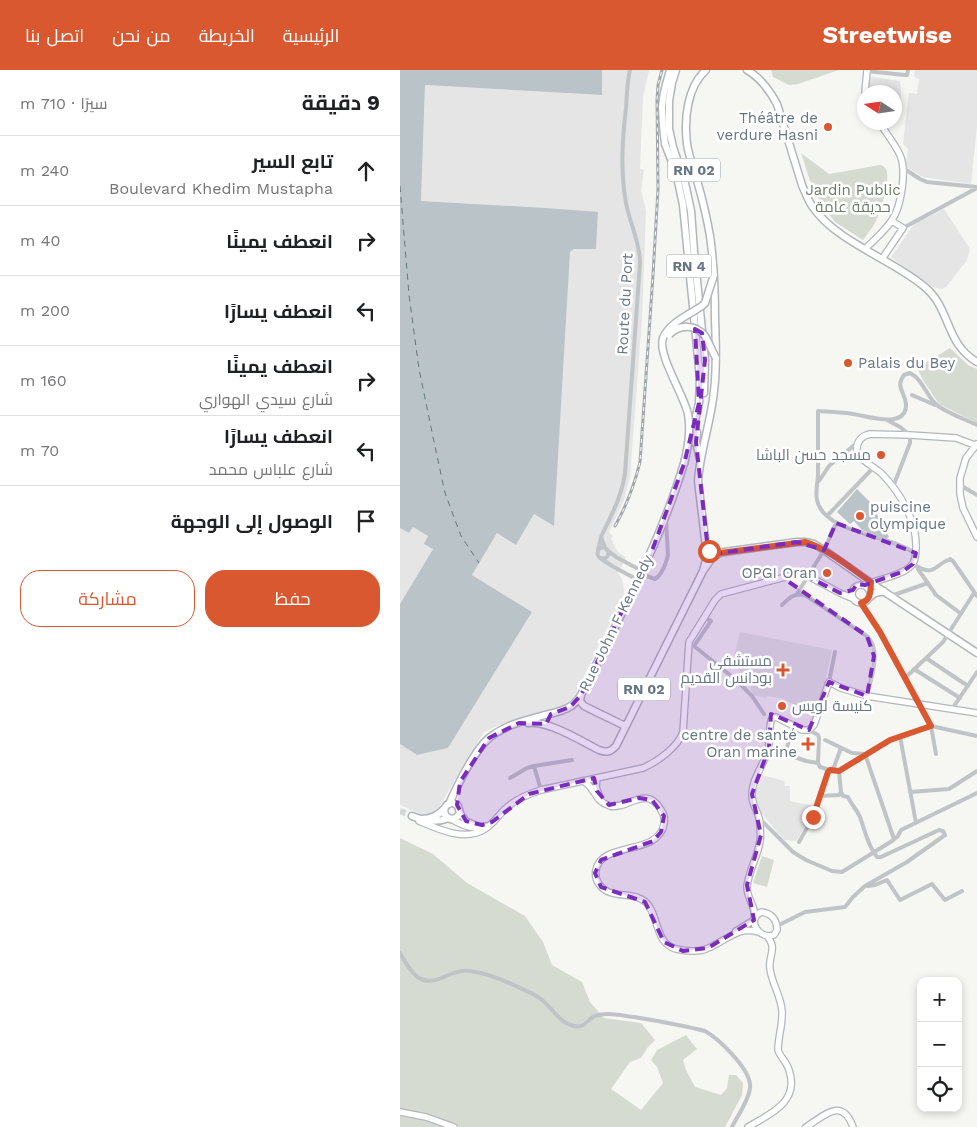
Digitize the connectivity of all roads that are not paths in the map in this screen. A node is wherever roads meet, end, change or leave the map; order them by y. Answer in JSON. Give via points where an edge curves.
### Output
{"nodes":[{"id":1,"x":630,"y":70,"type":"edge"},
{"id":2,"x":670,"y":70,"type":"edge"},
{"id":3,"x":676,"y":70,"type":"edge"},
{"id":4,"x":706,"y":70,"type":"edge"},
{"id":5,"x":747,"y":70,"type":"edge"},
{"id":6,"x":908,"y":70,"type":"edge"},
{"id":7,"x":867,"y":71,"type":"edge"},
{"id":8,"x":866,"y":85,"type":"edge"},
{"id":9,"x":884,"y":130,"type":"edge"},
{"id":10,"x":903,"y":168,"type":"junction"},
{"id":11,"x":977,"y":187,"type":"edge"},
{"id":12,"x":892,"y":221,"type":"junction"},
{"id":13,"x":903,"y":228,"type":"junction"},
{"id":14,"x":865,"y":249,"type":"junction"},
{"id":15,"x":882,"y":259,"type":"junction"},
{"id":16,"x":714,"y":275,"type":"junction"},
{"id":17,"x":664,"y":352,"type":"junction"},
{"id":18,"x":716,"y":358,"type":"junction"},
{"id":19,"x":977,"y":362,"type":"edge"},
{"id":20,"x":912,"y":395,"type":"dead end"},
{"id":21,"x":938,"y":406,"type":"junction"},
{"id":22,"x":887,"y":420,"type":"junction"},
{"id":23,"x":977,"y":425,"type":"edge"},
{"id":24,"x":910,"y":435,"type":"junction"},
{"id":25,"x":858,"y":441,"type":"junction"},
{"id":26,"x":977,"y":445,"type":"edge"},
{"id":27,"x":701,"y":460,"type":"junction"},
{"id":28,"x":684,"y":464,"type":"junction"},
{"id":29,"x":874,"y":467,"type":"junction"},
{"id":30,"x":818,"y":483,"type":"junction"},
{"id":31,"x":960,"y":485,"type":"junction"},
{"id":32,"x":893,"y":487,"type":"junction"},
{"id":33,"x":977,"y":495,"type":"edge"},
{"id":34,"x":827,"y":516,"type":"junction"},
{"id":35,"x":666,"y":518,"type":"junction"},
{"id":36,"x":836,"y":522,"type":"junction"},
{"id":37,"x":977,"y":535,"type":"edge"},
{"id":38,"x":601,"y":537,"type":"junction"},
{"id":39,"x":707,"y":545,"type":"junction"},
{"id":40,"x":606,"y":549,"type":"junction"},
{"id":41,"x":824,"y":550,"type":"junction"},
{"id":42,"x":598,"y":551,"type":"junction"},
{"id":43,"x":720,"y":553,"type":"junction"},
{"id":44,"x":916,"y":553,"type":"junction"},
{"id":45,"x":600,"y":558,"type":"junction"},
{"id":46,"x":913,"y":564,"type":"junction"},
{"id":47,"x":703,"y":571,"type":"junction"},
{"id":48,"x":640,"y":575,"type":"junction"},
{"id":49,"x":808,"y":576,"type":"junction"},
{"id":50,"x":928,"y":583,"type":"junction"},
{"id":51,"x":868,"y":584,"type":"junction"},
{"id":52,"x":853,"y":590,"type":"junction"},
{"id":53,"x":884,"y":592,"type":"junction"},
{"id":54,"x":840,"y":593,"type":"junction"},
{"id":55,"x":798,"y":594,"type":"junction"},
{"id":56,"x":870,"y":594,"type":"junction"},
{"id":57,"x":976,"y":594,"type":"edge"},
{"id":58,"x":891,"y":596,"type":"junction"},
{"id":59,"x":854,"y":599,"type":"junction"},
{"id":60,"x":861,"y":603,"type":"junction"},
{"id":61,"x":782,"y":605,"type":"dead end"},
{"id":62,"x":960,"y":613,"type":"junction"},
{"id":63,"x":704,"y":617,"type":"junction"},
{"id":64,"x":949,"y":634,"type":"junction"},
{"id":65,"x":835,"y":652,"type":"dead end"},
{"id":66,"x":977,"y":653,"type":"edge"},
{"id":67,"x":926,"y":658,"type":"junction"},
{"id":68,"x":914,"y":669,"type":"junction"},
{"id":69,"x":977,"y":672,"type":"edge"},
{"id":70,"x":905,"y":678,"type":"junction"},
{"id":71,"x":829,"y":682,"type":"junction"},
{"id":72,"x":968,"y":686,"type":"junction"},
{"id":73,"x":581,"y":695,"type":"junction"},
{"id":74,"x":866,"y":696,"type":"junction"},
{"id":75,"x":960,"y":698,"type":"junction"},
{"id":76,"x":920,"y":704,"type":"junction"},
{"id":77,"x":952,"y":709,"type":"junction"},
{"id":78,"x":977,"y":713,"type":"edge"},
{"id":79,"x":551,"y":714,"type":"junction"},
{"id":80,"x":764,"y":714,"type":"dead end"},
{"id":81,"x":519,"y":723,"type":"junction"},
{"id":82,"x":626,"y":726,"type":"junction"},
{"id":83,"x":793,"y":726,"type":"junction"},
{"id":84,"x":931,"y":726,"type":"junction"},
{"id":85,"x":554,"y":728,"type":"junction"},
{"id":86,"x":809,"y":730,"type":"junction"},
{"id":87,"x":900,"y":736,"type":"junction"},
{"id":88,"x":977,"y":736,"type":"edge"},
{"id":89,"x":825,"y":740,"type":"dead end"},
{"id":90,"x":769,"y":748,"type":"junction"},
{"id":91,"x":841,"y":748,"type":"junction"},
{"id":92,"x":785,"y":754,"type":"junction"},
{"id":93,"x":865,"y":754,"type":"junction"},
{"id":94,"x":936,"y":754,"type":"dead end"},
{"id":95,"x":572,"y":760,"type":"dead end"},
{"id":96,"x":819,"y":765,"type":"junction"},
{"id":97,"x":534,"y":766,"type":"junction"},
{"id":98,"x":830,"y":770,"type":"junction"},
{"id":99,"x":839,"y":771,"type":"junction"},
{"id":100,"x":977,"y":771,"type":"edge"},
{"id":101,"x":510,"y":778,"type":"dead end"},
{"id":102,"x":597,"y":778,"type":"junction"},
{"id":103,"x":583,"y":781,"type":"junction"},
{"id":104,"x":460,"y":782,"type":"junction"},
{"id":105,"x":541,"y":790,"type":"junction"},
{"id":106,"x":840,"y":792,"type":"junction"},
{"id":107,"x":910,"y":792,"type":"junction"},
{"id":108,"x":977,"y":793,"type":"edge"},
{"id":109,"x":820,"y":796,"type":"junction"},
{"id":110,"x":604,"y":803,"type":"junction"},
{"id":111,"x":457,"y":805,"type":"junction"},
{"id":112,"x":447,"y":806,"type":"junction"},
{"id":113,"x":460,"y":813,"type":"junction"},
{"id":114,"x":412,"y":816,"type":"joint"},
{"id":115,"x":759,"y":818,"type":"junction"},
{"id":116,"x":421,"y":819,"type":"junction"},
{"id":117,"x":450,"y":819,"type":"junction"},
{"id":118,"x":492,"y":822,"type":"junction"},
{"id":119,"x":916,"y":822,"type":"junction"},
{"id":120,"x":894,"y":839,"type":"junction"},
{"id":121,"x":799,"y":842,"type":"dead end"},
{"id":122,"x":874,"y":853,"type":"junction"},
{"id":123,"x":866,"y":886,"type":"junction"},
{"id":124,"x":962,"y":891,"type":"dead end"},
{"id":125,"x":748,"y":897,"type":"junction"},
{"id":126,"x":763,"y":912,"type":"junction"},
{"id":127,"x":754,"y":919,"type":"junction"},
{"id":128,"x":777,"y":928,"type":"junction"},
{"id":129,"x":758,"y":932,"type":"junction"},
{"id":130,"x":767,"y":936,"type":"junction"},
{"id":131,"x":726,"y":938,"type":"junction"},
{"id":132,"x":400,"y":953,"type":"edge"},
{"id":133,"x":773,"y":980,"type":"junction"},
{"id":134,"x":400,"y":1112,"type":"edge"},
{"id":135,"x":454,"y":1127,"type":"edge"},
{"id":136,"x":732,"y":1127,"type":"edge"},
{"id":137,"x":748,"y":1127,"type":"edge"},
{"id":138,"x":806,"y":1127,"type":"edge"},
{"id":139,"x":852,"y":1127,"type":"edge"}],
"edges":[{"from":1,"to":38,"type":"street","name":"Route du Port","via":[[621,163],[626,204],[640,250],[640,263],[626,473]]},
{"from":2,"to":28,"type":"main road","number":"RN 4","via":[[662,107],[663,126],[683,205],[700,378],[694,430]]},
{"from":3,"to":27,"type":"main road","number":"RN 4","via":[[668,120],[670,138],[690,198],[705,360],[704,393],[696,437]]},
{"from":4,"to":16,"type":"main road","number":"RN 02","via":[[694,85],[689,100],[686,131],[706,214]]},
{"from":5,"to":14,"type":"main road","via":[[760,80],[777,104],[802,185],[813,207],[831,227]]},
{"from":6,"to":7,"type":"street","via":[[905,75]]},
{"from":7,"to":8,"type":"street"},
{"from":9,"to":10,"type":"street","via":[[900,155]]},
{"from":10,"to":11,"type":"street","via":[[927,182]]},
{"from":10,"to":12,"type":"street","via":[[900,199]]},
{"from":11,"to":13,"type":"street"},
{"from":12,"to":13,"type":"street"},
{"from":12,"to":14,"type":"street"},
{"from":13,"to":15,"type":"street"},
{"from":14,"to":15,"type":"main road"},
{"from":15,"to":19,"type":"main road","via":[[917,280],[936,297],[955,341]]},
{"from":16,"to":17,"type":"main road","number":"RN 02","bridge":true,"via":[[705,303],[665,334]]},
{"from":16,"to":18,"type":"main road","number":"RN 02"},
{"from":17,"to":18,"type":"main road","bridge":true,"via":[[667,338],[673,330],[690,326],[703,334]]},
{"from":17,"to":28,"type":"main road","number":"RN 02","bridge":true,"via":[[688,414],[689,442]]},
{"from":18,"to":27,"type":"main road","number":"RN 02","via":[[711,415]]},
{"from":20,"to":21,"type":"street"},
{"from":21,"to":22,"type":"street","via":[[910,373],[900,381],[905,411],[899,417]]},
{"from":21,"to":23,"type":"street"},
{"from":22,"to":24,"type":"street"},
{"from":22,"to":30,"type":"street","via":[[818,411]]},
{"from":24,"to":25,"type":"street","via":[[870,434]]},
{"from":24,"to":26,"type":"street","via":[[956,438]]},
{"from":24,"to":32,"type":"street"},
{"from":25,"to":29,"type":"street","via":[[857,454]]},
{"from":25,"to":30,"type":"street","via":[[829,466]]},
{"from":26,"to":31,"type":"street","via":[[966,458]]},
{"from":27,"to":39,"type":"main road","number":"RN 02","via":[[698,481]]},
{"from":28,"to":35,"type":"main road","number":"RN 02"},
{"from":29,"to":32,"type":"street"},
{"from":29,"to":34,"type":"street"},
{"from":30,"to":34,"type":"street","via":[[818,504]]},
{"from":31,"to":33,"type":"street"},
{"from":31,"to":37,"type":"street","via":[[963,508]]},
{"from":32,"to":44,"type":"street","via":[[912,521]]},
{"from":34,"to":36,"type":"street"},
{"from":35,"to":48,"type":"main road","name":"Rue John F Kennedy","number":"RN 02"},
{"from":35,"to":48,"type":"street","via":[[667,559],[655,579]]},
{"from":36,"to":41,"type":"street"},
{"from":36,"to":44,"type":"street"},
{"from":38,"to":40,"type":"street"},
{"from":38,"to":42,"type":"street","name":"Route du Port"},
{"from":39,"to":43,"type":"main road","via":[[711,553]]},
{"from":39,"to":47,"type":"main road","number":"RN 02"},
{"from":40,"to":42,"type":"street"},
{"from":40,"to":45,"type":"street","via":[[608,556]]},
{"from":40,"to":48,"type":"street"},
{"from":41,"to":43,"type":"main road","via":[[805,542]]},
{"from":41,"to":49,"type":"street"},
{"from":41,"to":51,"type":"main road"},
{"from":42,"to":45,"type":"street"},
{"from":43,"to":47,"type":"main road"},
{"from":44,"to":46,"type":"street"},
{"from":45,"to":48,"type":"street","via":[[612,566]]},
{"from":46,"to":50,"type":"street"},
{"from":46,"to":51,"type":"street","via":[[902,572]]},
{"from":46,"to":57,"type":"street","via":[[931,571],[950,559]]},
{"from":47,"to":82,"type":"main road","number":"RN 02"},
{"from":48,"to":73,"type":"main road","name":"Rue John F Kennedy","number":"RN 02"},
{"from":49,"to":54,"type":"street"},
{"from":49,"to":55,"type":"street"},
{"from":49,"to":63,"type":"street","via":[[797,574],[720,594]]},
{"from":50,"to":58,"type":"street"},
{"from":50,"to":62,"type":"street","via":[[936,595]]},
{"from":51,"to":52,"type":"street"},
{"from":51,"to":53,"type":"main road"},
{"from":51,"to":56,"type":"street"},
{"from":52,"to":54,"type":"street"},
{"from":52,"to":59,"type":"street"},
{"from":53,"to":56,"type":"main road"},
{"from":53,"to":58,"type":"main road"},
{"from":54,"to":59,"type":"street"},
{"from":55,"to":61,"type":"street"},
{"from":55,"to":74,"type":"street","via":[[825,607],[871,640],[874,656]]},
{"from":56,"to":60,"type":"street","via":[[867,601]]},
{"from":57,"to":62,"type":"street"},
{"from":58,"to":64,"type":"main road"},
{"from":59,"to":60,"type":"street"},
{"from":60,"to":70,"type":"street"},
{"from":62,"to":64,"type":"street"},
{"from":63,"to":80,"type":"street","via":[[711,621],[694,646],[735,679]]},
{"from":63,"to":102,"type":"street","via":[[688,646],[684,732],[679,742],[638,770]]},
{"from":64,"to":66,"type":"main road"},
{"from":64,"to":67,"type":"street"},
{"from":65,"to":71,"type":"street"},
{"from":67,"to":68,"type":"street"},
{"from":67,"to":72,"type":"street"},
{"from":68,"to":70,"type":"street"},
{"from":68,"to":75,"type":"street"},
{"from":69,"to":72,"type":"street"},
{"from":70,"to":76,"type":"street"},
{"from":71,"to":74,"type":"street"},
{"from":71,"to":86,"type":"street"},
{"from":72,"to":75,"type":"street"},
{"from":73,"to":79,"type":"main road","name":"Rue John F Kennedy","number":"RN 02","via":[[570,707]]},
{"from":73,"to":82,"type":"main road","via":[[580,701],[584,706]]},
{"from":74,"to":76,"type":"street"},
{"from":75,"to":77,"type":"street"},
{"from":76,"to":77,"type":"street"},
{"from":76,"to":84,"type":"street"},
{"from":77,"to":78,"type":"street"},
{"from":79,"to":81,"type":"main road","name":"Rue John F Kennedy","number":"RN 02"},
{"from":79,"to":85,"type":"main road","via":[[549,721]]},
{"from":81,"to":85,"type":"main road","number":"RN 02","via":[[538,722]]},
{"from":81,"to":104,"type":"main road","name":"Rue John F Kennedy","number":"RN 02","via":[[496,733],[483,744]]},
{"from":82,"to":85,"type":"main road","number":"RN 02","via":[[616,746],[606,752]]},
{"from":83,"to":86,"type":"street"},
{"from":83,"to":90,"type":"street","via":[[773,717]]},
{"from":83,"to":92,"type":"street"},
{"from":84,"to":87,"type":"street"},
{"from":84,"to":88,"type":"street"},
{"from":84,"to":94,"type":"street"},
{"from":86,"to":96,"type":"street","via":[[819,738]]},
{"from":87,"to":93,"type":"street"},
{"from":87,"to":107,"type":"street"},
{"from":89,"to":91,"type":"street"},
{"from":90,"to":92,"type":"street"},
{"from":90,"to":115,"type":"street","via":[[752,790],[752,802]]},
{"from":91,"to":93,"type":"street"},
{"from":91,"to":98,"type":"street"},
{"from":92,"to":96,"type":"street"},
{"from":93,"to":99,"type":"street"},
{"from":93,"to":120,"type":"street"},
{"from":95,"to":97,"type":"street"},
{"from":96,"to":98,"type":"street"},
{"from":97,"to":101,"type":"street"},
{"from":97,"to":105,"type":"street"},
{"from":98,"to":99,"type":"street"},
{"from":98,"to":109,"type":"street"},
{"from":99,"to":106,"type":"street"},
{"from":100,"to":107,"type":"street","via":[[949,789]]},
{"from":102,"to":103,"type":"street"},
{"from":102,"to":110,"type":"street","via":[[597,790]]},
{"from":103,"to":105,"type":"street"},
{"from":103,"to":110,"type":"street"},
{"from":104,"to":111,"type":"main road","name":"Rue John F Kennedy","number":"RN 02"},
{"from":104,"to":112,"type":"main road","name":"Rue John F Kennedy","number":"RN 02"},
{"from":105,"to":118,"type":"street","via":[[512,803]]},
{"from":106,"to":109,"type":"street","via":[[839,795]]},
{"from":106,"to":122,"type":"street","via":[[848,797],[859,815]]},
{"from":107,"to":119,"type":"street"},
{"from":108,"to":119,"type":"street"},
{"from":109,"to":121,"type":"street"},
{"from":110,"to":131,"type":"street","via":[[616,806],[635,799],[648,799],[658,805],[664,820],[661,832],[653,841],[601,860],[595,873],[601,887],[611,894],[636,896],[645,902],[664,942],[672,948],[703,950]]},
{"from":111,"to":112,"type":"main road"},
{"from":111,"to":113,"type":"main road"},
{"from":112,"to":116,"type":"main road","via":[[432,817]]},
{"from":112,"to":117,"type":"main road","via":[[445,815]]},
{"from":113,"to":117,"type":"main road"},
{"from":113,"to":118,"type":"street","via":[[466,821],[478,826]]},
{"from":114,"to":116,"type":"main road"},
{"from":114,"to":118,"type":"street","via":[[442,830],[463,834],[480,832]]},
{"from":115,"to":122,"type":"street","via":[[794,852],[832,871],[842,872]]},
{"from":115,"to":125,"type":"street","via":[[760,842],[747,885]]},
{"from":116,"to":117,"type":"main road"},
{"from":117,"to":118,"type":"street","via":[[475,828]]},
{"from":119,"to":120,"type":"street","via":[[901,830]]},
{"from":120,"to":122,"type":"street"},
{"from":122,"to":123,"type":"street","via":[[881,857],[939,830],[945,834]]},
{"from":123,"to":124,"type":"street","via":[[887,880],[900,900],[930,884],[945,900]]},
{"from":123,"to":128,"type":"street","via":[[845,908],[805,912]]},
{"from":125,"to":126,"type":"street"},
{"from":125,"to":127,"type":"street","via":[[756,914]]},
{"from":126,"to":127,"type":"street"},
{"from":126,"to":128,"type":"street","via":[[775,920]]},
{"from":127,"to":129,"type":"street"},
{"from":127,"to":131,"type":"street"},
{"from":128,"to":130,"type":"street","via":[[774,935]]},
{"from":128,"to":133,"type":"street"},
{"from":129,"to":130,"type":"street"},
{"from":129,"to":131,"type":"street","via":[[748,929]]},
{"from":130,"to":133,"type":"street","via":[[772,944],[770,968]]},
{"from":132,"to":136,"type":"street","via":[[418,978],[426,981],[454,972],[480,973],[542,999],[560,1019],[573,1026],[581,1026],[593,1017],[609,1014],[705,1031],[735,1057],[750,1084],[747,1098]]},
{"from":133,"to":137,"type":"street","via":[[782,1012],[778,1050],[789,1069],[791,1086],[779,1108]]},
{"from":134,"to":135,"type":"street"},
{"from":138,"to":139,"type":"street","via":[[836,1110],[845,1113]]}]}
